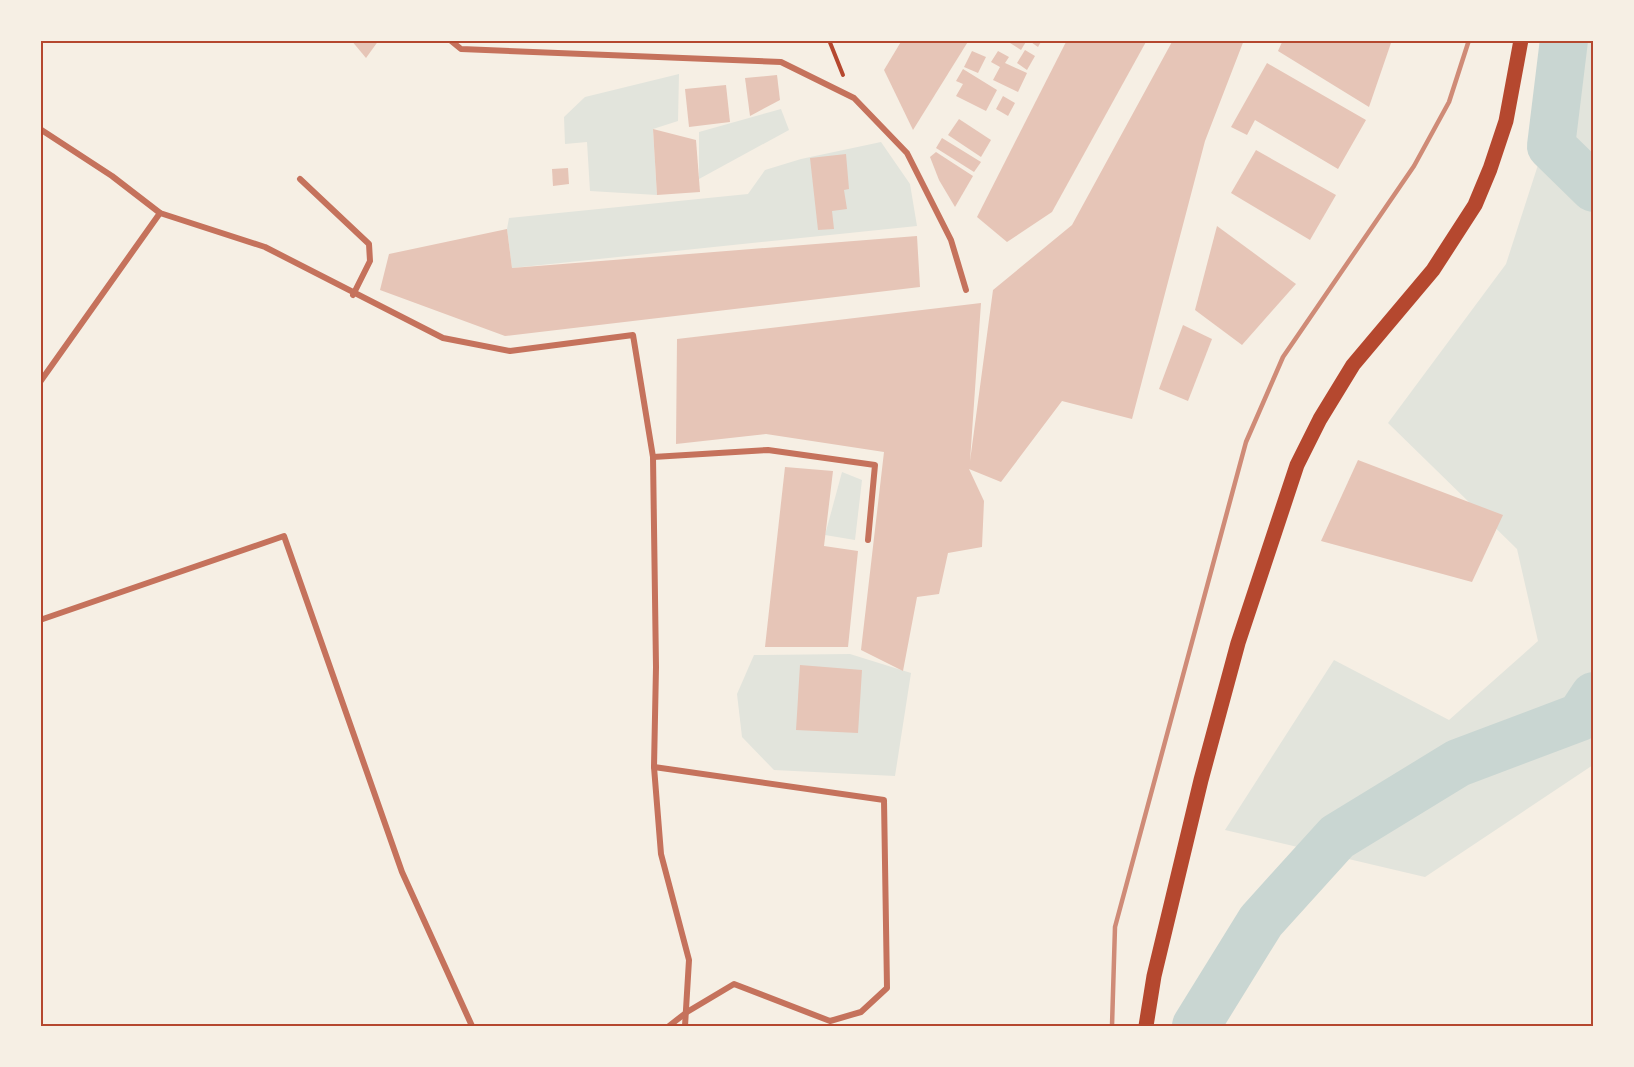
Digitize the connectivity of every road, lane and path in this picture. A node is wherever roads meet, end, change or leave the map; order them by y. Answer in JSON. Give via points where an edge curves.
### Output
{"nodes":[{"id":1,"x":450,"y":40,"type":"edge"},
{"id":2,"x":829,"y":40,"type":"edge"},
{"id":3,"x":1521,"y":40,"type":"edge"},
{"id":4,"x":854,"y":98,"type":"junction"},
{"id":5,"x":40,"y":129,"type":"edge"},
{"id":6,"x":300,"y":179,"type":"dead end"},
{"id":7,"x":160,"y":213,"type":"junction"},
{"id":8,"x":966,"y":291,"type":"dead end"},
{"id":9,"x":353,"y":295,"type":"junction"},
{"id":10,"x":40,"y":382,"type":"edge"},
{"id":11,"x":653,"y":457,"type":"junction"},
{"id":12,"x":867,"y":540,"type":"dead end"},
{"id":13,"x":40,"y":620,"type":"edge"},
{"id":14,"x":654,"y":767,"type":"junction"},
{"id":15,"x":687,"y":1012,"type":"junction"},
{"id":16,"x":472,"y":1026,"type":"edge"},
{"id":17,"x":669,"y":1026,"type":"edge"},
{"id":18,"x":685,"y":1026,"type":"edge"},
{"id":19,"x":1146,"y":1026,"type":"edge"}],
"edges":[{"from":1,"to":4,"type":"street","via":[[461,49],[781,62]]},
{"from":2,"to":4,"type":"path"},
{"from":3,"to":19,"type":"main road","via":[[1506,121],[1474,205],[1433,270],[1353,365],[1297,465],[1238,643],[1201,780],[1156,965]]},
{"from":4,"to":8,"type":"street","via":[[907,153],[951,240]]},
{"from":5,"to":7,"type":"street"},
{"from":6,"to":9,"type":"street","via":[[369,244],[370,261]]},
{"from":7,"to":9,"type":"street","via":[[265,247]]},
{"from":7,"to":10,"type":"street"},
{"from":9,"to":11,"type":"street","via":[[443,338],[510,351],[633,335]]},
{"from":11,"to":12,"type":"street","via":[[768,450],[875,465]]},
{"from":11,"to":14,"type":"street"},
{"from":13,"to":16,"type":"street","via":[[285,536],[402,872]]},
{"from":14,"to":15,"type":"street","via":[[661,854],[689,960]]},
{"from":14,"to":15,"type":"street","via":[[884,800],[887,988],[861,1012],[830,1021],[734,984]]},
{"from":15,"to":17,"type":"street"},
{"from":15,"to":18,"type":"street"}]}
